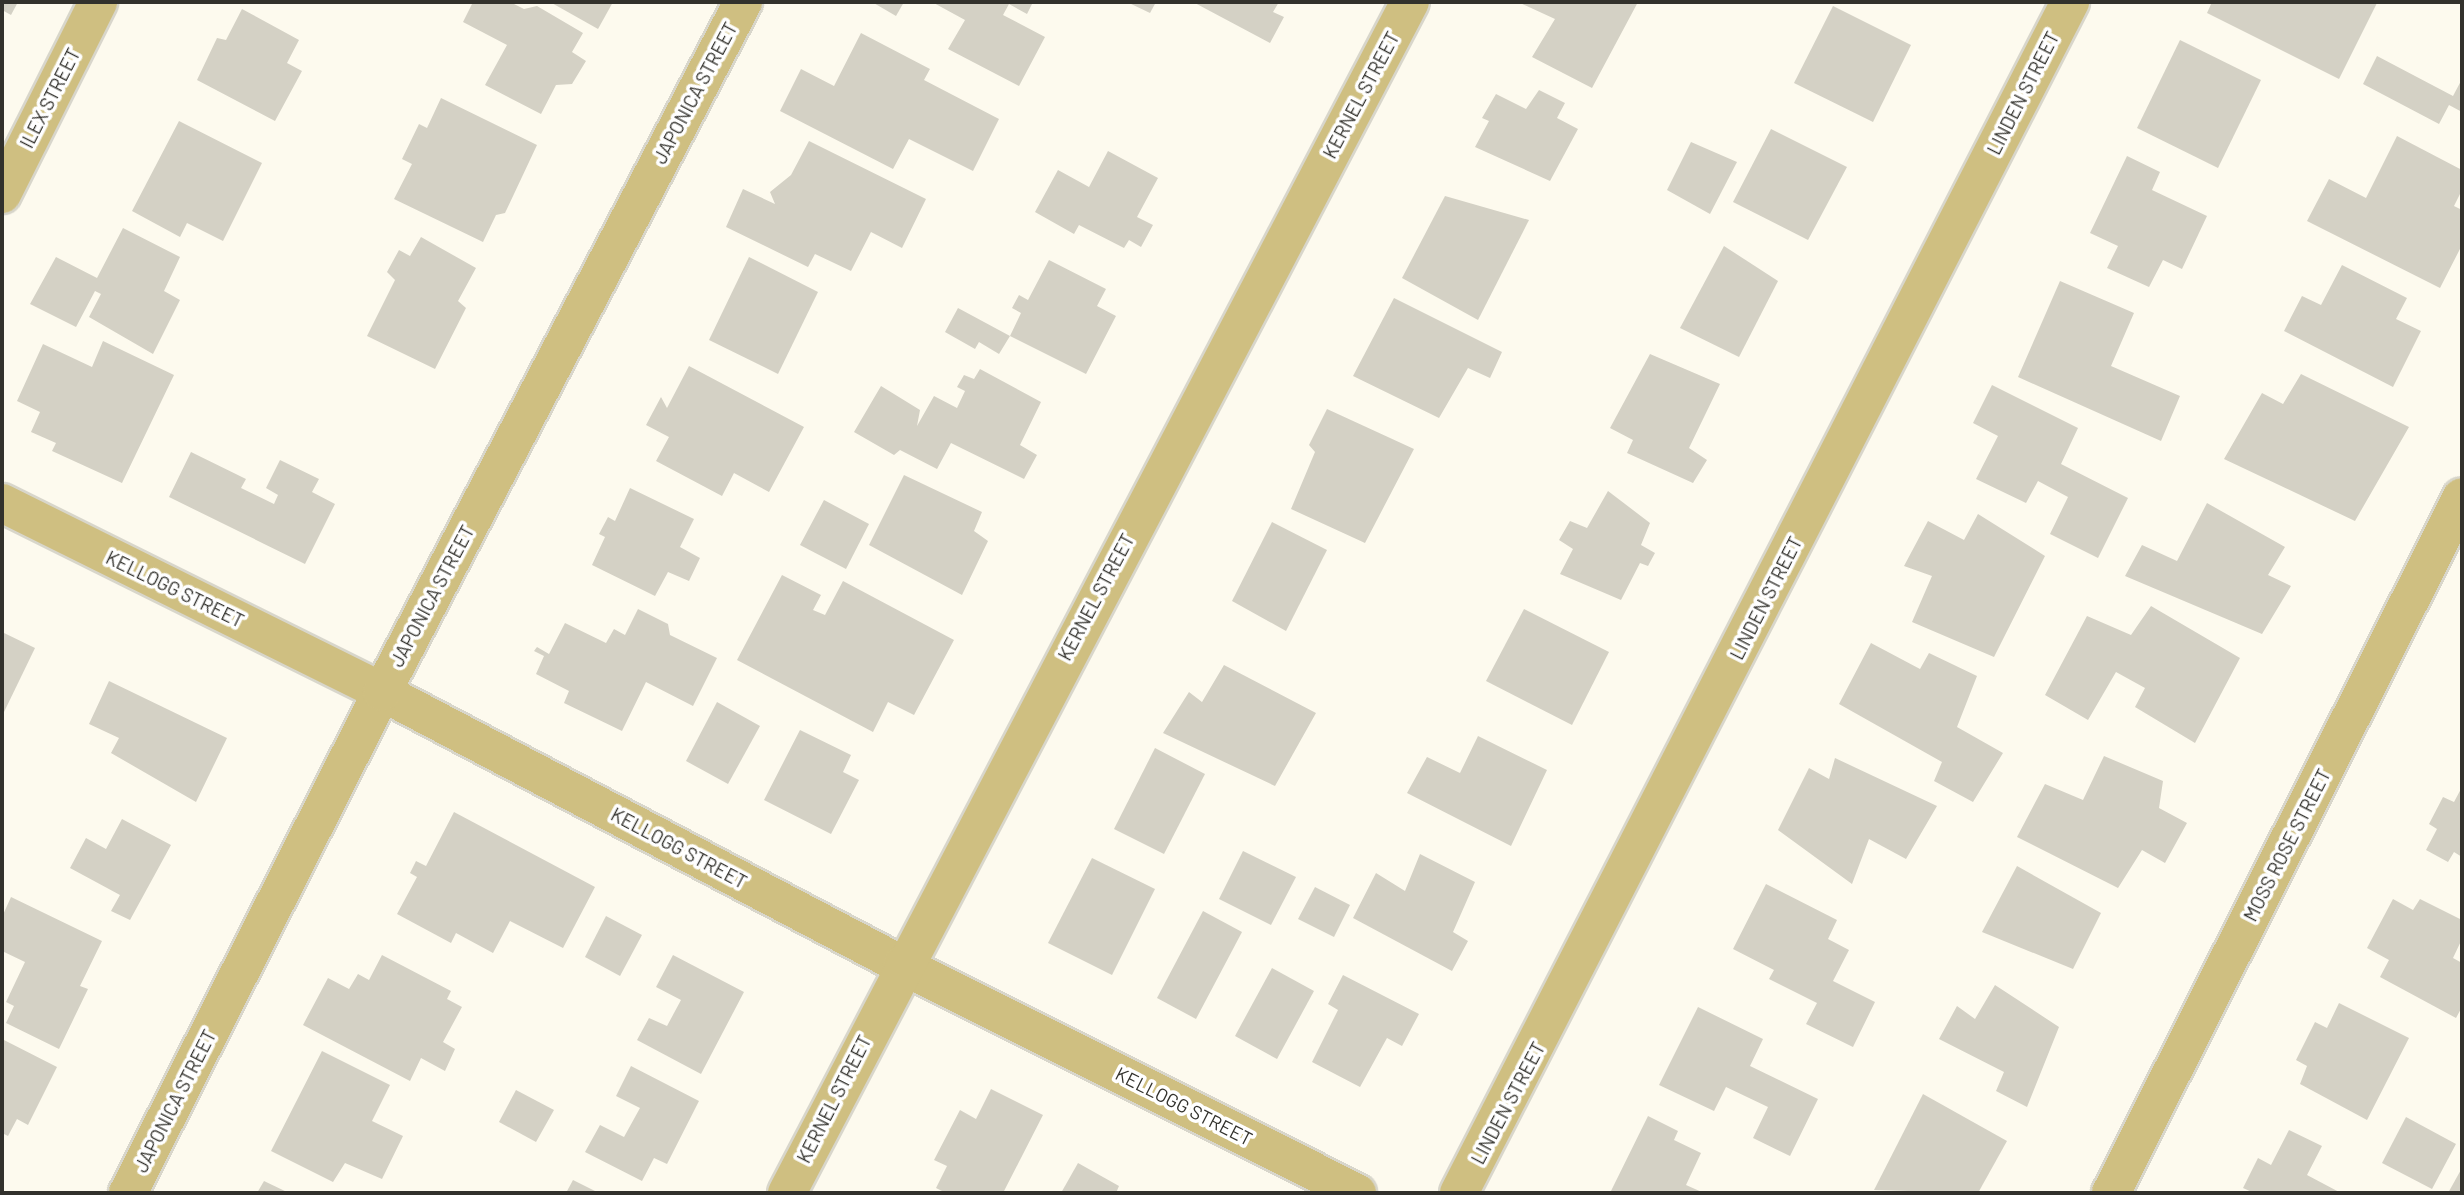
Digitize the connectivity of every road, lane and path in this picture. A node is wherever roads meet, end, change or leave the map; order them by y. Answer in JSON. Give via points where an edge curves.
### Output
{"nodes":[{"id":1,"x":99,"y":2,"type":"edge"},
{"id":2,"x":743,"y":2,"type":"edge"},
{"id":3,"x":1410,"y":2,"type":"edge"},
{"id":4,"x":2070,"y":2,"type":"edge"},
{"id":5,"x":2,"y":194,"type":"edge"},
{"id":6,"x":2462,"y":497,"type":"edge"},
{"id":7,"x":2,"y":503,"type":"edge"},
{"id":8,"x":382,"y":692,"type":"junction"},
{"id":9,"x":902,"y":965,"type":"junction"},
{"id":10,"x":128,"y":1193,"type":"edge"},
{"id":11,"x":787,"y":1193,"type":"edge"},
{"id":12,"x":1357,"y":1193,"type":"edge"},
{"id":13,"x":1459,"y":1193,"type":"edge"},
{"id":14,"x":2111,"y":1193,"type":"edge"}],
"edges":[{"from":1,"to":5,"type":"street","name":"ILEX STREET"},
{"from":2,"to":8,"type":"street","name":"JAPONICA STREET"},
{"from":3,"to":9,"type":"street","name":"KERNEL STREET"},
{"from":4,"to":13,"type":"street","name":"LINDEN STREET"},
{"from":6,"to":14,"type":"street","name":"MOSS ROSE STREET"},
{"from":7,"to":8,"type":"street","name":"KELLOGG STREET"},
{"from":8,"to":9,"type":"street","name":"KELLOGG STREET"},
{"from":8,"to":10,"type":"street","name":"JAPONICA STREET"},
{"from":9,"to":11,"type":"street","name":"KERNEL STREET"},
{"from":9,"to":12,"type":"street","name":"KELLOGG STREET"}]}
